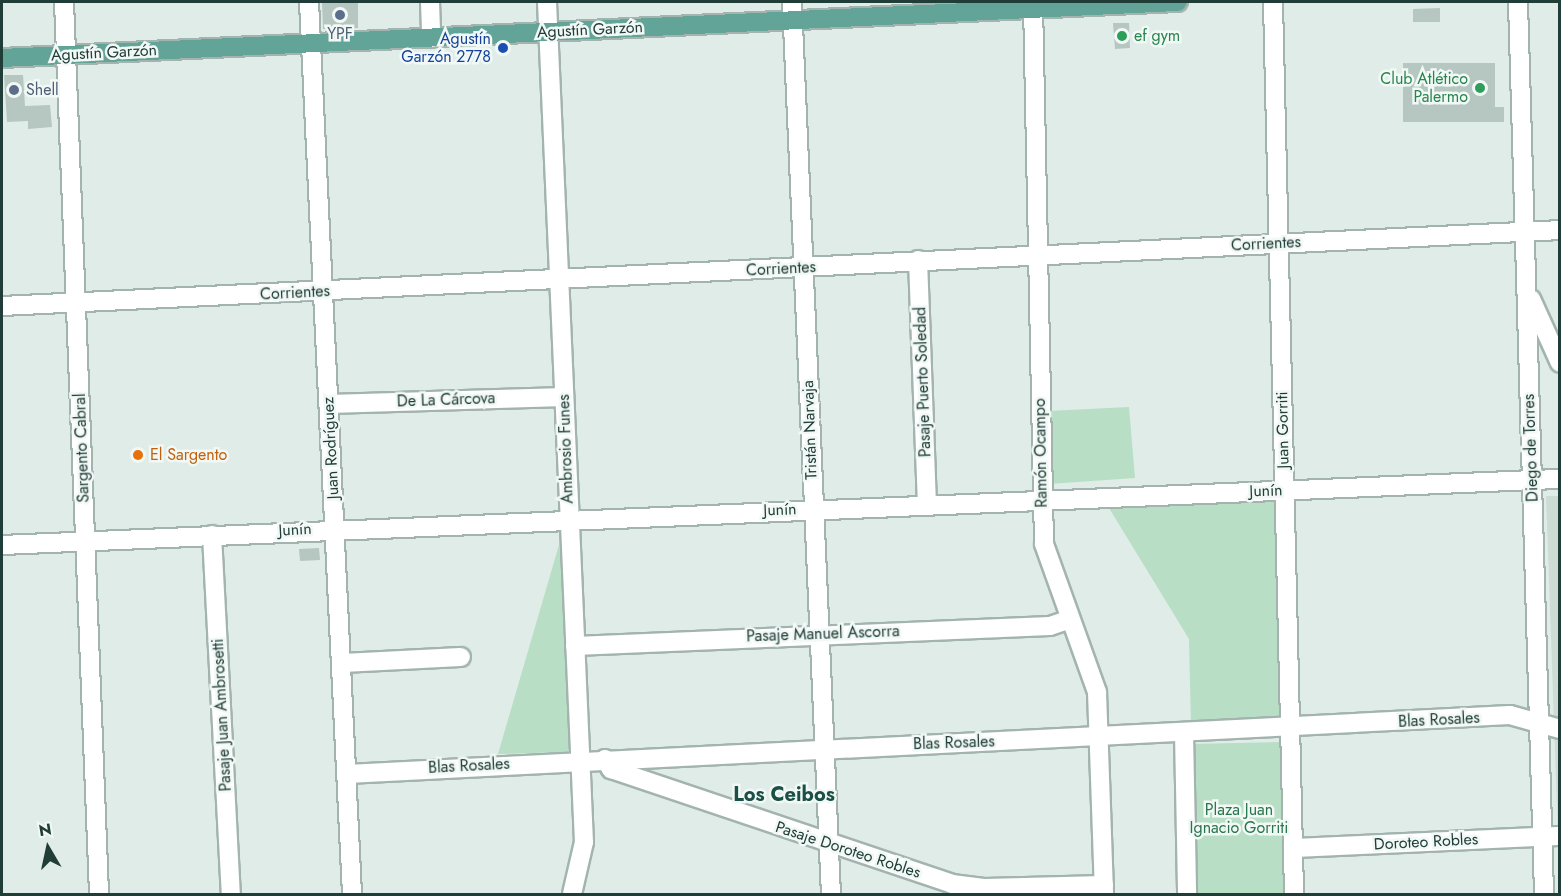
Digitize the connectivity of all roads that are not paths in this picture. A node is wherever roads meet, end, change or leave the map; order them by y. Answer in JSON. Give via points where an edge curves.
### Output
{"nodes":[{"id":1,"x":64,"y":2,"type":"edge"},
{"id":2,"x":309,"y":2,"type":"edge"},
{"id":3,"x":430,"y":2,"type":"edge"},
{"id":4,"x":547,"y":2,"type":"edge"},
{"id":5,"x":792,"y":2,"type":"edge"},
{"id":6,"x":1178,"y":2,"type":"edge"},
{"id":7,"x":1273,"y":2,"type":"edge"},
{"id":8,"x":1518,"y":2,"type":"edge"},
{"id":9,"x":1033,"y":5,"type":"edge"},
{"id":10,"x":793,"y":20,"type":"junction"},
{"id":11,"x":548,"y":32,"type":"junction"},
{"id":12,"x":431,"y":38,"type":"junction"},
{"id":13,"x":311,"y":44,"type":"junction"},
{"id":14,"x":66,"y":54,"type":"junction"},
{"id":15,"x":2,"y":58,"type":"edge"},
{"id":16,"x":1560,"y":230,"type":"edge"},
{"id":17,"x":1525,"y":231,"type":"junction"},
{"id":18,"x":1279,"y":243,"type":"junction"},
{"id":19,"x":1039,"y":256,"type":"junction"},
{"id":20,"x":918,"y":261,"type":"junction"},
{"id":21,"x":804,"y":268,"type":"junction"},
{"id":22,"x":560,"y":279,"type":"junction"},
{"id":23,"x":1527,"y":289,"type":"junction"},
{"id":24,"x":322,"y":292,"type":"junction"},
{"id":25,"x":76,"y":302,"type":"junction"},
{"id":26,"x":2,"y":306,"type":"edge"},
{"id":27,"x":1560,"y":363,"type":"edge"},
{"id":28,"x":564,"y":397,"type":"junction"},
{"id":29,"x":329,"y":404,"type":"junction"},
{"id":30,"x":1560,"y":480,"type":"edge"},
{"id":31,"x":1532,"y":482,"type":"junction"},
{"id":32,"x":1285,"y":491,"type":"junction"},
{"id":33,"x":1041,"y":500,"type":"junction"},
{"id":34,"x":927,"y":504,"type":"junction"},
{"id":35,"x":813,"y":509,"type":"junction"},
{"id":36,"x":569,"y":519,"type":"junction"},
{"id":37,"x":335,"y":528,"type":"junction"},
{"id":38,"x":212,"y":535,"type":"junction"},
{"id":39,"x":86,"y":541,"type":"junction"},
{"id":40,"x":2,"y":545,"type":"edge"},
{"id":41,"x":1070,"y":619,"type":"junction"},
{"id":42,"x":818,"y":633,"type":"junction"},
{"id":43,"x":575,"y":646,"type":"junction"},
{"id":44,"x":461,"y":657,"type":"dead end"},
{"id":45,"x":342,"y":663,"type":"junction"},
{"id":46,"x":1539,"y":722,"type":"junction"},
{"id":47,"x":1290,"y":728,"type":"junction"},
{"id":48,"x":1560,"y":729,"type":"edge"},
{"id":49,"x":1184,"y":733,"type":"junction"},
{"id":50,"x":1100,"y":737,"type":"junction"},
{"id":51,"x":825,"y":749,"type":"junction"},
{"id":52,"x":605,"y":759,"type":"junction"},
{"id":53,"x":580,"y":760,"type":"junction"},
{"id":54,"x":347,"y":774,"type":"junction"},
{"id":55,"x":1551,"y":836,"type":"edge"},
{"id":56,"x":829,"y":844,"type":"junction"},
{"id":57,"x":1293,"y":848,"type":"junction"},
{"id":58,"x":1104,"y":890,"type":"edge"},
{"id":59,"x":99,"y":894,"type":"edge"},
{"id":60,"x":231,"y":894,"type":"edge"},
{"id":61,"x":352,"y":894,"type":"edge"},
{"id":62,"x":572,"y":894,"type":"edge"},
{"id":63,"x":831,"y":894,"type":"edge"},
{"id":64,"x":1187,"y":894,"type":"edge"},
{"id":65,"x":1294,"y":894,"type":"edge"},
{"id":66,"x":1544,"y":894,"type":"edge"}],
"edges":[{"from":1,"to":14,"type":"street","name":"Sargento Cabral"},
{"from":2,"to":13,"type":"street","name":"Juan Rodríguez"},
{"from":3,"to":12,"type":"street"},
{"from":4,"to":11,"type":"street","name":"Ambrosio Funes"},
{"from":5,"to":10,"type":"street","name":"Tristán Narvaja"},
{"from":6,"to":9,"type":"main road","name":"Agustín Garzón"},
{"from":7,"to":18,"type":"street","name":"Juan Gorriti"},
{"from":8,"to":17,"type":"street","name":"Diego de Torres"},
{"from":9,"to":10,"type":"main road","name":"Agustín Garzón"},
{"from":9,"to":19,"type":"street","name":"Ramón Ocampo"},
{"from":10,"to":11,"type":"main road","name":"Agustín Garzón"},
{"from":10,"to":21,"type":"street","name":"Tristán Narvaja"},
{"from":11,"to":12,"type":"main road","name":"Agustín Garzón"},
{"from":11,"to":22,"type":"street","name":"Ambrosio Funes"},
{"from":12,"to":13,"type":"main road","name":"Agustín Garzón"},
{"from":13,"to":14,"type":"main road","name":"Agustín Garzón"},
{"from":13,"to":24,"type":"street","name":"Juan Rodríguez"},
{"from":14,"to":15,"type":"main road","name":"Agustín Garzón"},
{"from":14,"to":25,"type":"street","name":"Sargento Cabral"},
{"from":16,"to":17,"type":"street","name":"Corrientes"},
{"from":17,"to":18,"type":"street","name":"Corrientes"},
{"from":17,"to":23,"type":"street","name":"Diego de Torres"},
{"from":18,"to":19,"type":"street","name":"Corrientes"},
{"from":18,"to":32,"type":"street","name":"Juan Gorriti"},
{"from":19,"to":20,"type":"street","name":"Corrientes"},
{"from":19,"to":33,"type":"street","name":"Ramón Ocampo"},
{"from":20,"to":21,"type":"street","name":"Corrientes"},
{"from":20,"to":34,"type":"street","name":"Pasaje Puerto Soledad"},
{"from":21,"to":22,"type":"street","name":"Corrientes"},
{"from":21,"to":35,"type":"street","name":"Tristán Narvaja"},
{"from":22,"to":24,"type":"street","name":"Corrientes"},
{"from":22,"to":28,"type":"street","name":"Ambrosio Funes"},
{"from":23,"to":27,"type":"street"},
{"from":23,"to":31,"type":"street","name":"Diego de Torres"},
{"from":24,"to":25,"type":"street","name":"Corrientes"},
{"from":24,"to":29,"type":"street","name":"Juan Rodríguez"},
{"from":25,"to":26,"type":"street","name":"Corrientes"},
{"from":25,"to":39,"type":"street","name":"Sargento Cabral"},
{"from":28,"to":29,"type":"street","name":"De La Cárcova"},
{"from":28,"to":36,"type":"street","name":"Ambrosio Funes"},
{"from":29,"to":37,"type":"street","name":"Juan Rodríguez"},
{"from":30,"to":31,"type":"street","name":"Junín"},
{"from":31,"to":32,"type":"street","name":"Junín"},
{"from":31,"to":46,"type":"street","name":"Diego de Torres"},
{"from":32,"to":33,"type":"street","name":"Junín"},
{"from":32,"to":47,"type":"street","name":"Juan Gorriti"},
{"from":33,"to":34,"type":"street","name":"Junín"},
{"from":33,"to":41,"type":"street","name":"Ramón Ocampo","via":[[1046,556]]},
{"from":34,"to":35,"type":"street","name":"Junín"},
{"from":35,"to":36,"type":"street","name":"Junín"},
{"from":35,"to":42,"type":"street","name":"Tristán Narvaja"},
{"from":36,"to":37,"type":"street","name":"Junín"},
{"from":36,"to":43,"type":"street","name":"Ambrosio Funes"},
{"from":37,"to":38,"type":"street","name":"Junín"},
{"from":37,"to":45,"type":"street","name":"Juan Rodríguez"},
{"from":38,"to":39,"type":"street","name":"Junín"},
{"from":38,"to":60,"type":"street","name":"Pasaje Juan Ambrosetti"},
{"from":39,"to":40,"type":"street","name":"Junín"},
{"from":39,"to":59,"type":"street","name":"Sargento Cabral"},
{"from":41,"to":42,"type":"street","name":"Pasaje Manuel Ascorra","via":[[1050,626]]},
{"from":41,"to":50,"type":"street","name":"Ramón Ocampo","via":[[1095,679]]},
{"from":42,"to":43,"type":"street","name":"Pasaje Manuel Ascorra"},
{"from":42,"to":51,"type":"street","name":"Tristán Narvaja"},
{"from":43,"to":53,"type":"street","name":"Ambrosio Funes"},
{"from":44,"to":45,"type":"street"},
{"from":45,"to":54,"type":"street","name":"Juan Rodríguez"},
{"from":46,"to":47,"type":"street","name":"Blas Rosales","via":[[1510,715]]},
{"from":46,"to":48,"type":"street","name":"Blas Rosales"},
{"from":46,"to":55,"type":"street","name":"Diego de Torres"},
{"from":47,"to":49,"type":"street","name":"Blas Rosales"},
{"from":47,"to":57,"type":"street","name":"Juan Gorriti"},
{"from":49,"to":50,"type":"street","name":"Blas Rosales"},
{"from":49,"to":64,"type":"street"},
{"from":50,"to":51,"type":"street","name":"Blas Rosales"},
{"from":50,"to":58,"type":"street","name":"Ramón Ocampo"},
{"from":51,"to":52,"type":"street","name":"Blas Rosales"},
{"from":51,"to":56,"type":"street","name":"Tristán Narvaja"},
{"from":52,"to":53,"type":"street","name":"Blas Rosales"},
{"from":52,"to":56,"type":"street","name":"Pasaje Doroteo Robles","via":[[611,769]]},
{"from":53,"to":54,"type":"street","name":"Blas Rosales"},
{"from":53,"to":62,"type":"street","name":"Ambrosio Funes","via":[[583,858]]},
{"from":54,"to":61,"type":"street","name":"Juan Rodríguez"},
{"from":55,"to":57,"type":"street","name":"Doroteo Robles"},
{"from":55,"to":66,"type":"street","name":"Diego de Torres"},
{"from":56,"to":58,"type":"street","name":"Pasaje Doroteo Robles","via":[[967,887]]},
{"from":56,"to":63,"type":"street","name":"Tristán Narvaja"},
{"from":57,"to":65,"type":"street","name":"Juan Gorriti"}]}
